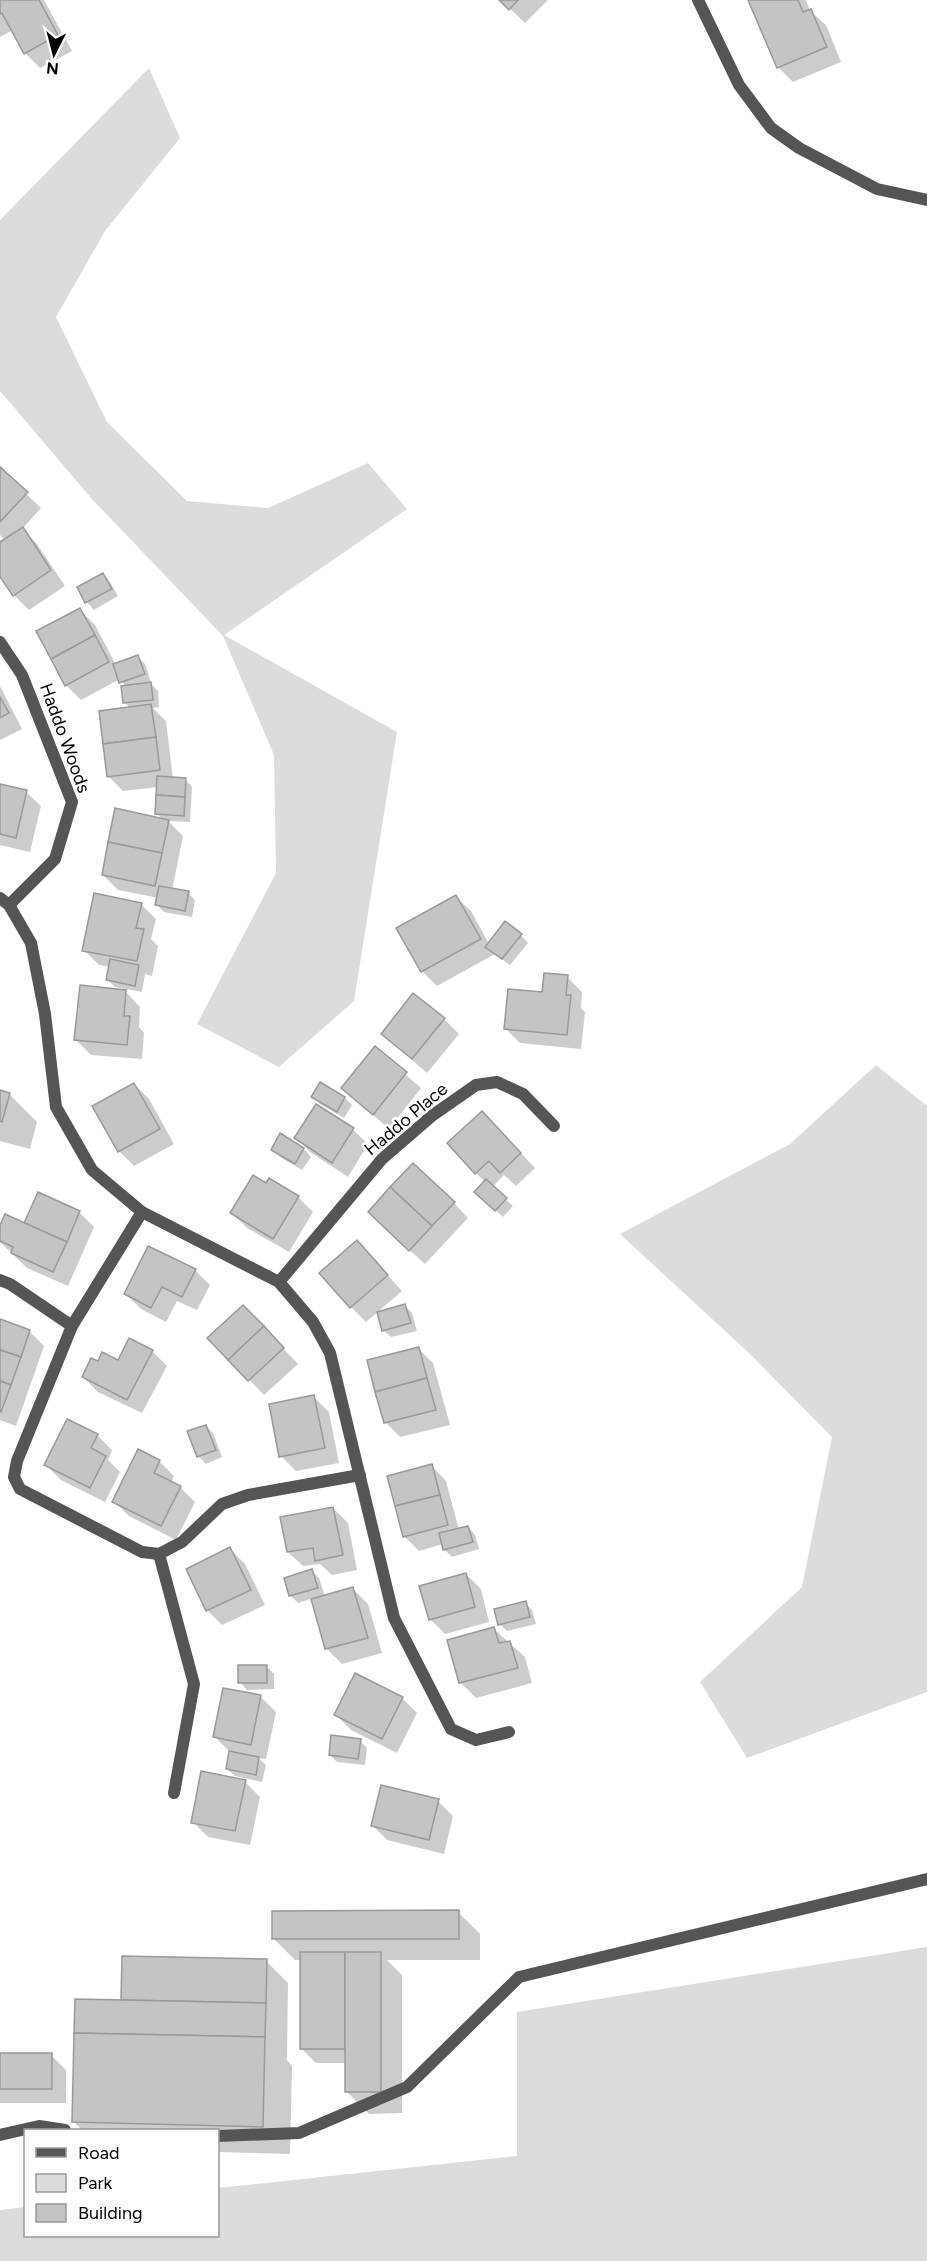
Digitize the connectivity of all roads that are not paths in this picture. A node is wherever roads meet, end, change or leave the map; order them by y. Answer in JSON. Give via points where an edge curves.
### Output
{"nodes":[{"id":1,"x":698,"y":0,"type":"edge"},
{"id":2,"x":927,"y":200,"type":"edge"},
{"id":3,"x":0,"y":642,"type":"edge"},
{"id":4,"x":4,"y":902,"type":"edge"},
{"id":5,"x":554,"y":1126,"type":"dead end"},
{"id":6,"x":142,"y":1212,"type":"junction"},
{"id":7,"x":0,"y":1280,"type":"edge"},
{"id":8,"x":279,"y":1282,"type":"junction"},
{"id":9,"x":72,"y":1326,"type":"junction"},
{"id":10,"x":360,"y":1474,"type":"junction"},
{"id":11,"x":159,"y":1554,"type":"junction"},
{"id":12,"x":509,"y":1732,"type":"dead end"},
{"id":13,"x":174,"y":1793,"type":"dead end"},
{"id":14,"x":927,"y":1879,"type":"edge"},
{"id":15,"x":24,"y":2129,"type":"edge"},
{"id":16,"x":26,"y":2129,"type":"edge"},
{"id":17,"x":58,"y":2129,"type":"edge"},
{"id":18,"x":0,"y":2135,"type":"edge"},
{"id":19,"x":219,"y":2136,"type":"edge"}],
"edges":[{"from":1,"to":2,"type":"street","via":[[739,85],[771,128],[799,148],[878,189]]},
{"from":3,"to":4,"type":"street","name":"Haddo Woods","via":[[22,675],[72,802],[55,859]]},
{"from":4,"to":6,"type":"street","via":[[31,942],[45,1014],[56,1107],[92,1170]]},
{"from":5,"to":8,"type":"street","name":"Haddo Place","via":[[523,1094],[497,1082],[476,1085],[433,1115],[382,1159]]},
{"from":6,"to":8,"type":"street"},
{"from":6,"to":9,"type":"street"},
{"from":7,"to":9,"type":"street"},
{"from":8,"to":10,"type":"street","via":[[314,1322],[330,1353]]},
{"from":9,"to":11,"type":"street","via":[[14,1477],[20,1489],[142,1552]]},
{"from":10,"to":11,"type":"street","via":[[248,1495],[222,1504],[182,1542]]},
{"from":10,"to":12,"type":"street","via":[[394,1618],[451,1729],[476,1740]]},
{"from":11,"to":13,"type":"street","via":[[195,1684]]},
{"from":14,"to":19,"type":"street","via":[[519,1977],[407,2087],[299,2133]]},
{"from":15,"to":18,"type":"street"},
{"from":16,"to":17,"type":"street"}]}
